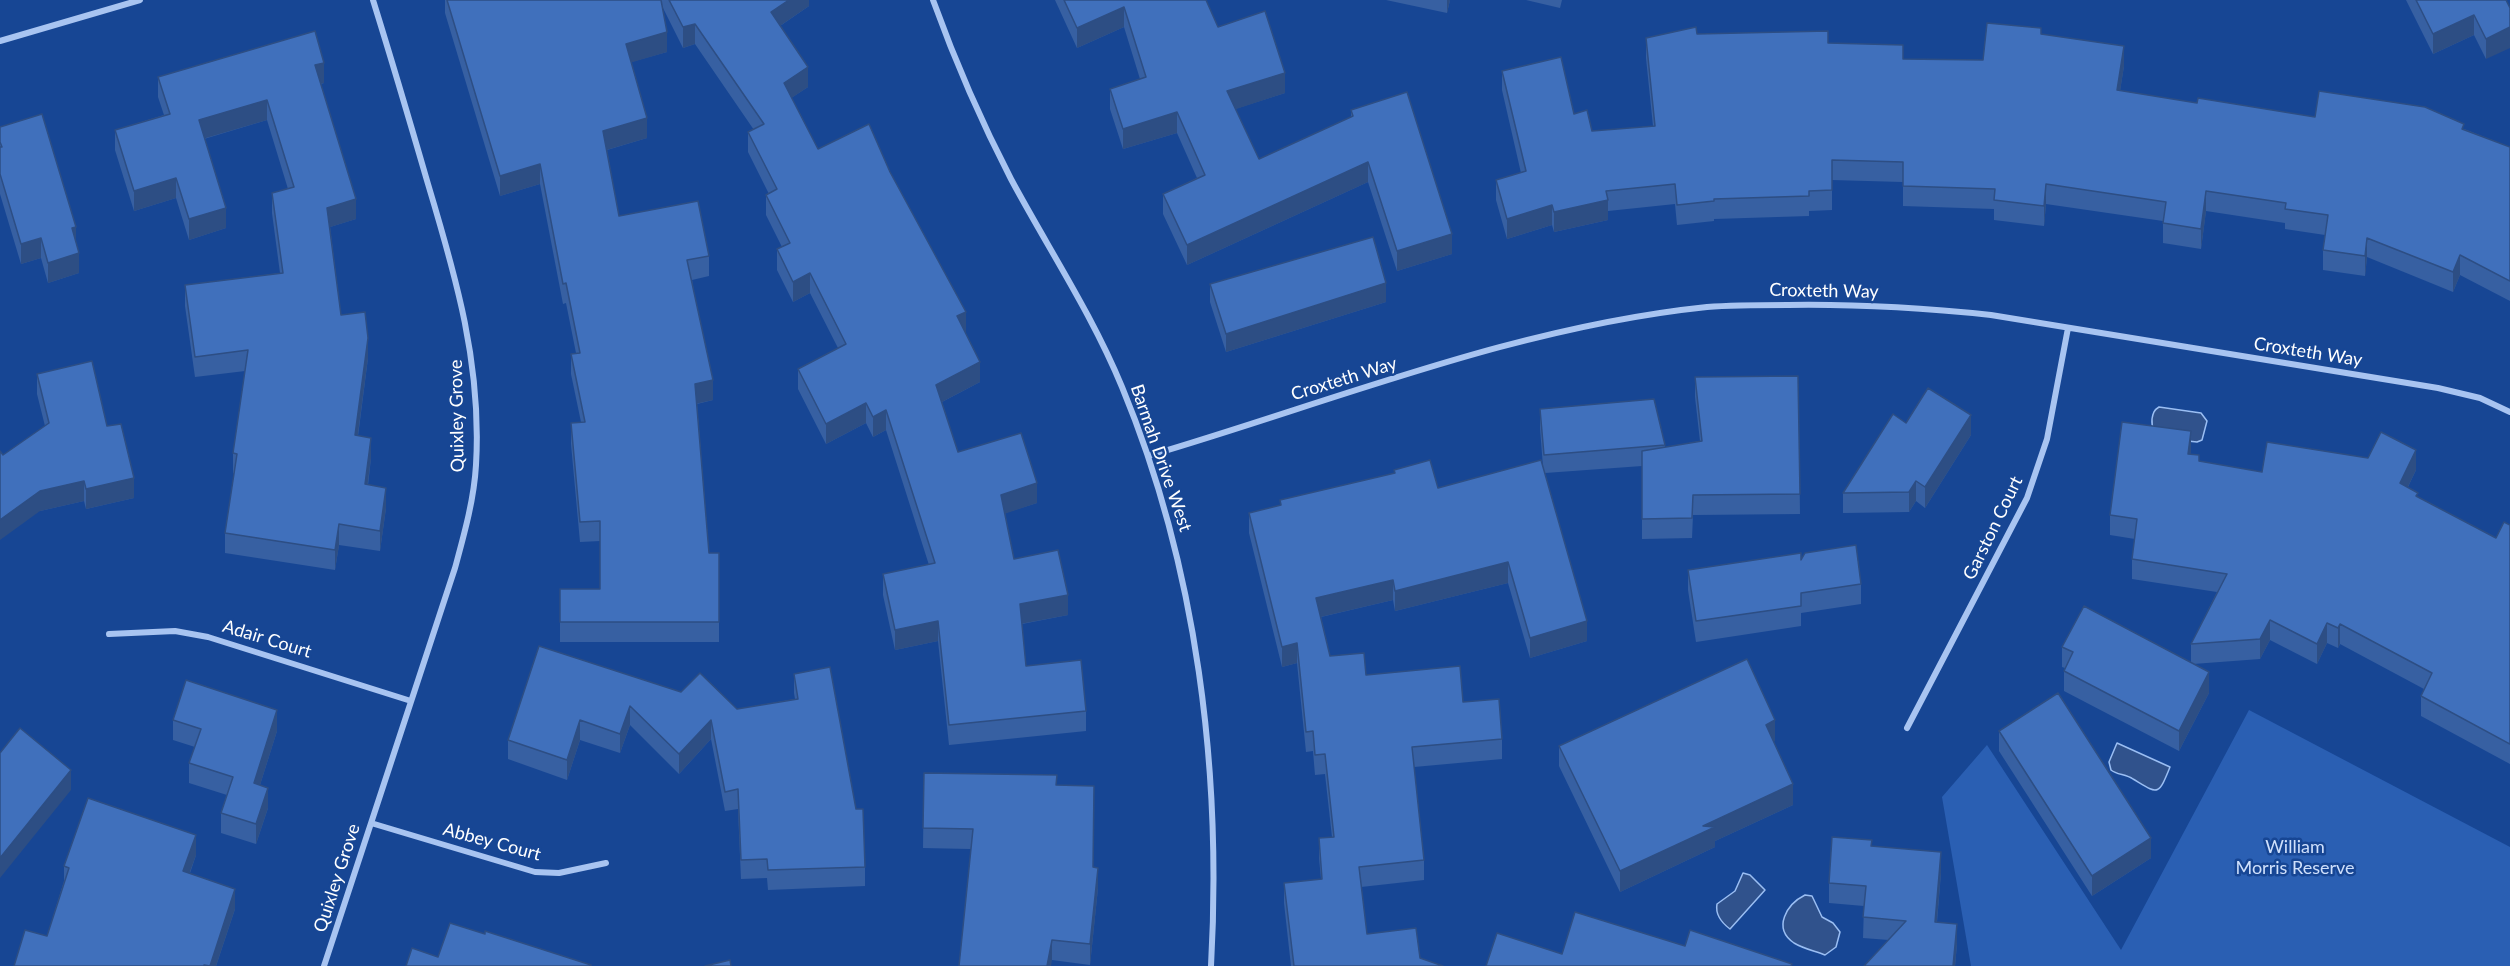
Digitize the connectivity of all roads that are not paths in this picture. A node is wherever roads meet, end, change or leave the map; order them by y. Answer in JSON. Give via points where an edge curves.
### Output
{"nodes":[{"id":1,"x":140,"y":0,"type":"edge"},
{"id":2,"x":373,"y":0,"type":"edge"},
{"id":3,"x":933,"y":0,"type":"edge"},
{"id":4,"x":0,"y":41,"type":"edge"},
{"id":5,"x":2068,"y":328,"type":"junction"},
{"id":6,"x":2510,"y":412,"type":"edge"},
{"id":7,"x":1148,"y":456,"type":"junction"},
{"id":8,"x":109,"y":634,"type":"dead end"},
{"id":9,"x":411,"y":701,"type":"junction"},
{"id":10,"x":1907,"y":728,"type":"dead end"},
{"id":11,"x":371,"y":823,"type":"junction"},
{"id":12,"x":606,"y":863,"type":"dead end"},
{"id":13,"x":324,"y":966,"type":"edge"},
{"id":14,"x":1211,"y":966,"type":"edge"}],
"edges":[{"from":1,"to":4,"type":"street"},
{"from":2,"to":9,"type":"street","name":"Quixley Grove","via":[[456,276],[470,338],[475,404],[476,466],[466,528]]},
{"from":3,"to":7,"type":"street","name":"Barmah Drive West","via":[[977,111],[1091,320],[1122,386]]},
{"from":5,"to":6,"type":"street","name":"Croxteth Way","via":[[2438,388]]},
{"from":5,"to":7,"type":"street","name":"Croxteth Way","via":[[1944,310],[1838,304],[1709,307],[1652,314],[1466,357]]},
{"from":5,"to":10,"type":"street","name":"Garston Court","via":[[2047,439],[2027,498]]},
{"from":7,"to":14,"type":"street","name":"Barmah Drive West","via":[[1172,530],[1200,676],[1214,835]]},
{"from":8,"to":9,"type":"street","name":"Adair Court","via":[[175,631],[208,637]]},
{"from":9,"to":11,"type":"street","name":"Quixley Grove"},
{"from":11,"to":12,"type":"street","name":"Abbey Court","via":[[535,872],[559,873]]},
{"from":11,"to":13,"type":"street","name":"Quixley Grove"}]}
